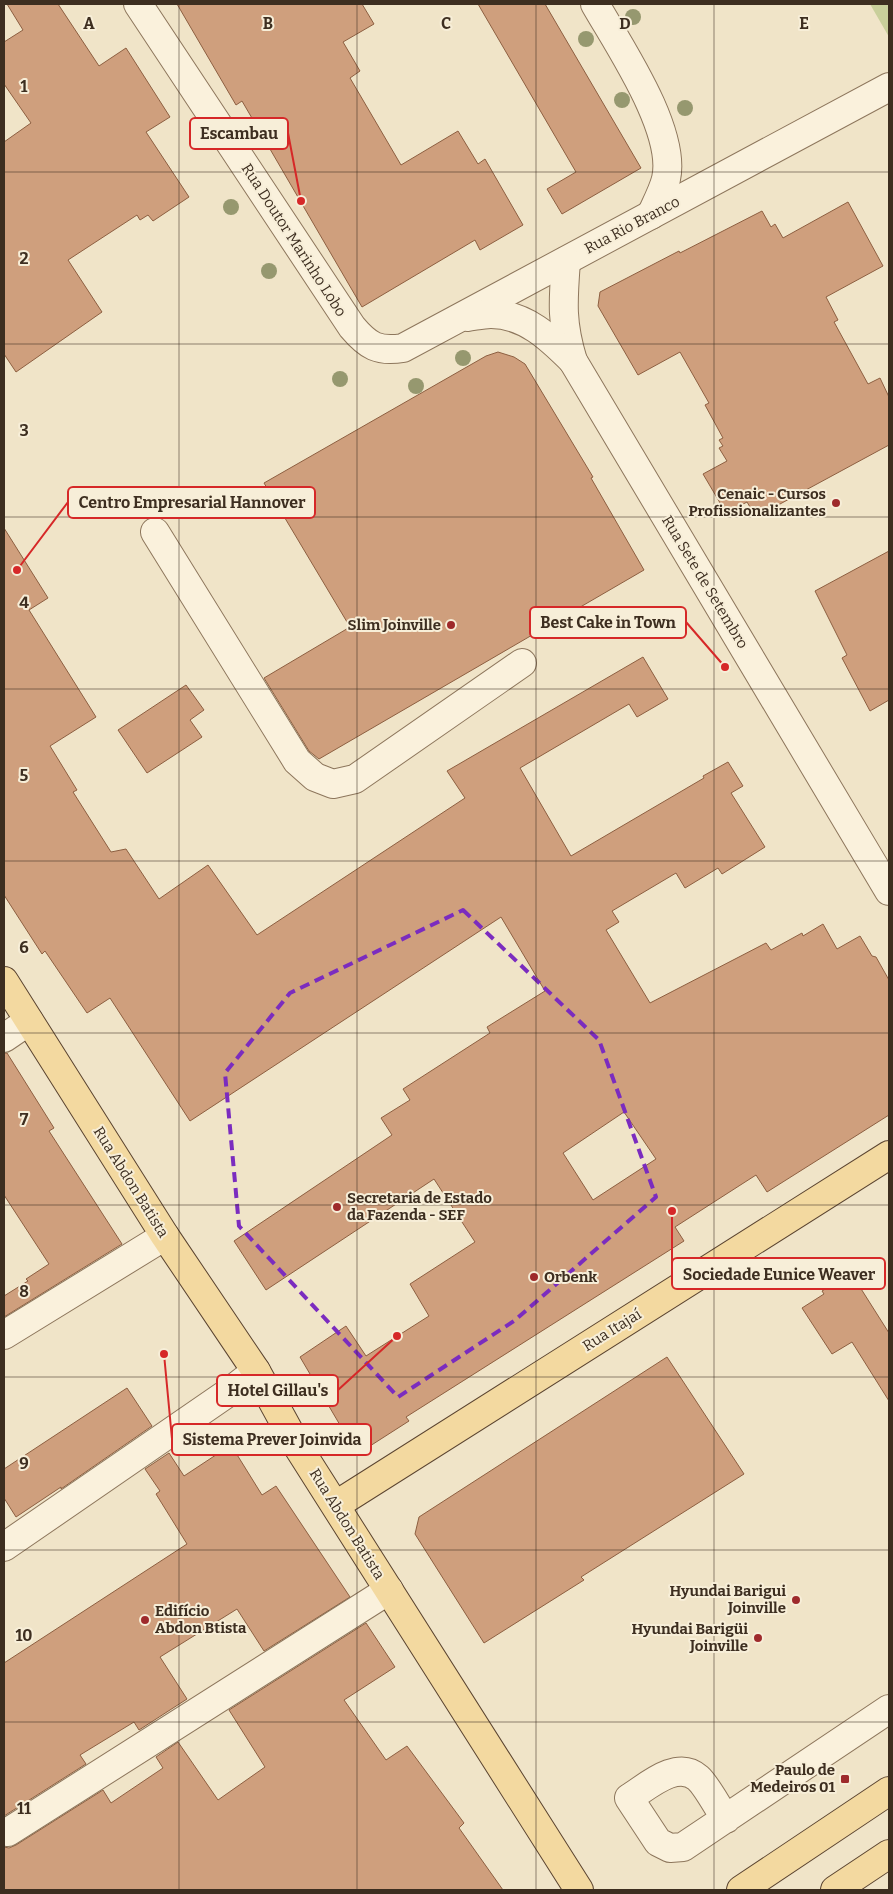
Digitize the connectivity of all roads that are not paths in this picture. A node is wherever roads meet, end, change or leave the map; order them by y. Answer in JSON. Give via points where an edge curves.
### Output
{"nodes":[{"id":1,"x":138,"y":4,"type":"edge"},
{"id":2,"x":595,"y":4,"type":"edge"},
{"id":3,"x":889,"y":87,"type":"edge"},
{"id":4,"x":651,"y":215,"type":"junction"},
{"id":5,"x":566,"y":261,"type":"junction"},
{"id":6,"x":460,"y":318,"type":"junction"},
{"id":7,"x":372,"y":347,"type":"joint"},
{"id":8,"x":573,"y":361,"type":"junction"},
{"id":9,"x":155,"y":532,"type":"dead end"},
{"id":10,"x":522,"y":663,"type":"dead end"},
{"id":11,"x":889,"y":891,"type":"edge"},
{"id":12,"x":4,"y":981,"type":"edge"},
{"id":13,"x":29,"y":1020,"type":"junction"},
{"id":14,"x":4,"y":1038,"type":"edge"},
{"id":15,"x":889,"y":1155,"type":"edge"},
{"id":16,"x":165,"y":1236,"type":"junction"},
{"id":17,"x":4,"y":1335,"type":"edge"},
{"id":18,"x":256,"y":1371,"type":"junction"},
{"id":19,"x":336,"y":1505,"type":"junction"},
{"id":20,"x":4,"y":1547,"type":"edge"},
{"id":21,"x":389,"y":1590,"type":"junction"},
{"id":22,"x":889,"y":1710,"type":"edge"},
{"id":23,"x":889,"y":1791,"type":"edge"},
{"id":24,"x":726,"y":1819,"type":"dead end"},
{"id":25,"x":8,"y":1832,"type":"dead end"},
{"id":26,"x":889,"y":1854,"type":"edge"},
{"id":27,"x":579,"y":1890,"type":"edge"},
{"id":28,"x":741,"y":1890,"type":"edge"},
{"id":29,"x":835,"y":1890,"type":"edge"}],
"edges":[{"from":1,"to":7,"type":"street","name":"Rua Doutor Marinho Lobo","via":[[352,327]]},
{"from":2,"to":4,"type":"street","via":[[648,97],[666,146],[666,179]]},
{"from":3,"to":4,"type":"street","name":"Rua Rio Branco"},
{"from":4,"to":5,"type":"street","name":"Rua Rio Branco"},
{"from":5,"to":6,"type":"street","name":"Rua Rio Branco"},
{"from":5,"to":8,"type":"street","name":"Rua Sete de Setembro","via":[[563,310]]},
{"from":6,"to":7,"type":"street","name":"Rua Rio Branco","via":[[403,348],[388,351]]},
{"from":6,"to":8,"type":"street","via":[[490,314],[510,316],[548,337]]},
{"from":8,"to":11,"type":"street","name":"Rua Sete de Setembro"},
{"from":9,"to":10,"type":"street","via":[[297,761],[315,777],[332,784],[355,779]]},
{"from":12,"to":13,"type":"main road","name":"Rua Abdon Batista"},
{"from":13,"to":14,"type":"street"},
{"from":13,"to":16,"type":"main road","name":"Rua Abdon Batista"},
{"from":15,"to":19,"type":"main road","name":"Rua Itajaí"},
{"from":16,"to":17,"type":"street"},
{"from":16,"to":18,"type":"main road","name":"Rua Abdon Batista"},
{"from":18,"to":19,"type":"main road","name":"Rua Abdon Batista","via":[[296,1444]]},
{"from":18,"to":20,"type":"street"},
{"from":19,"to":21,"type":"main road","name":"Rua Abdon Batista"},
{"from":21,"to":25,"type":"street"},
{"from":21,"to":27,"type":"main road","name":"Rua Abdon Batista"},
{"from":22,"to":24,"type":"street"},
{"from":23,"to":28,"type":"main road"},
{"from":26,"to":29,"type":"main road"}]}
